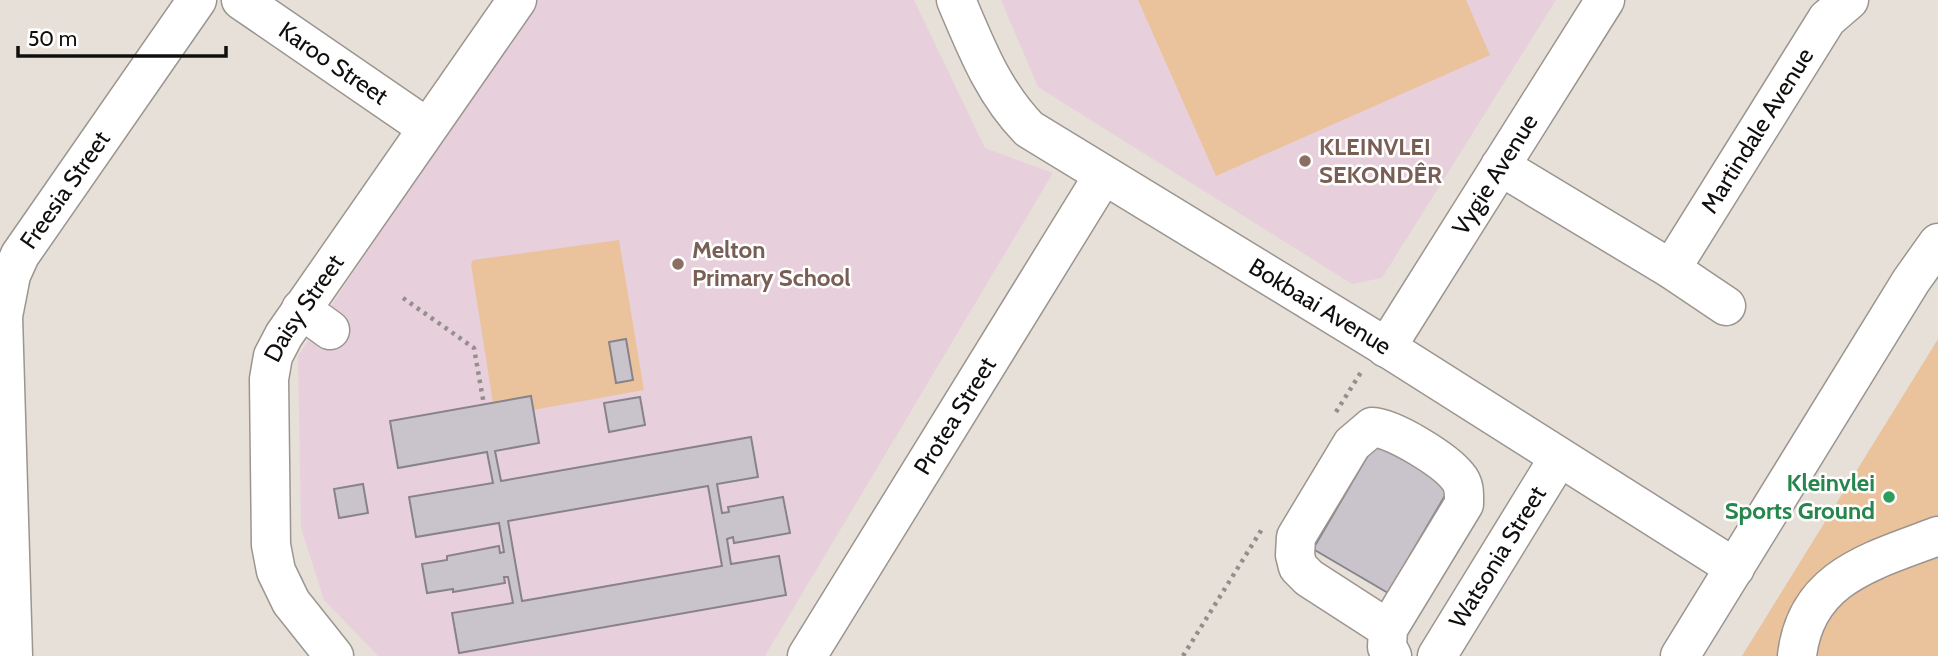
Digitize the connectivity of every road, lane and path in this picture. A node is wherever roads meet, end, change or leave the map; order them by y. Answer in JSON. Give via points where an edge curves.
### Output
{"nodes":[{"id":1,"x":197,"y":0,"type":"edge"},
{"id":2,"x":241,"y":0,"type":"edge"},
{"id":3,"x":517,"y":0,"type":"edge"},
{"id":4,"x":956,"y":0,"type":"edge"},
{"id":5,"x":1605,"y":0,"type":"edge"},
{"id":6,"x":1849,"y":0,"type":"edge"},
{"id":7,"x":426,"y":127,"type":"junction"},
{"id":8,"x":1500,"y":166,"type":"junction"},
{"id":9,"x":1103,"y":176,"type":"junction"},
{"id":10,"x":1938,"y":243,"type":"edge"},
{"id":11,"x":1671,"y":269,"type":"junction"},
{"id":12,"x":403,"y":298,"type":"dead end"},
{"id":13,"x":1727,"y":306,"type":"dead end"},
{"id":14,"x":1385,"y":348,"type":"junction"},
{"id":15,"x":484,"y":405,"type":"dead end"},
{"id":16,"x":1558,"y":459,"type":"junction"},
{"id":17,"x":1938,"y":536,"type":"edge"},
{"id":18,"x":1735,"y":568,"type":"junction"},
{"id":19,"x":1390,"y":643,"type":"edge"},
{"id":20,"x":13,"y":656,"type":"edge"},
{"id":21,"x":334,"y":656,"type":"edge"},
{"id":22,"x":807,"y":656,"type":"edge"},
{"id":23,"x":1437,"y":656,"type":"edge"},
{"id":24,"x":1680,"y":656,"type":"edge"},
{"id":25,"x":1797,"y":656,"type":"edge"}],
"edges":[{"from":1,"to":20,"type":"street","name":"Freesia Street","via":[[20,255],[11,275],[3,316]]},
{"from":2,"to":7,"type":"street","name":"Karoo Street"},
{"from":3,"to":7,"type":"street","name":"Daisy Street"},
{"from":4,"to":9,"type":"street","name":"Bokbaai Avenue","via":[[986,71],[1008,107],[1029,129]]},
{"from":5,"to":8,"type":"street","name":"Vygie Avenue"},
{"from":6,"to":11,"type":"street","name":"Martindale Avenue","via":[[1827,19]]},
{"from":7,"to":21,"type":"street","name":"Daisy Street","via":[[316,320],[273,356],[269,379],[271,545],[276,571],[291,602]]},
{"from":8,"to":11,"type":"street"},
{"from":8,"to":14,"type":"street","name":"Vygie Avenue"},
{"from":9,"to":14,"type":"street","name":"Bokbaai Avenue"},
{"from":9,"to":22,"type":"street","name":"Protea Street"},
{"from":10,"to":18,"type":"street"},
{"from":11,"to":13,"type":"street"},
{"from":12,"to":15,"type":"path","via":[[474,348]]},
{"from":14,"to":16,"type":"street","name":"Bokbaai Avenue"},
{"from":16,"to":18,"type":"street","name":"Bokbaai Avenue"},
{"from":16,"to":23,"type":"street","name":"Watsonia Street"},
{"from":17,"to":25,"type":"street","via":[[1852,571],[1826,590],[1809,610]]},
{"from":18,"to":24,"type":"street"},
{"from":19,"to":19,"type":"street","via":[[1309,578],[1298,567],[1295,555],[1296,537],[1345,456],[1361,433],[1372,427],[1386,428],[1447,467],[1464,488],[1464,503]]}]}
